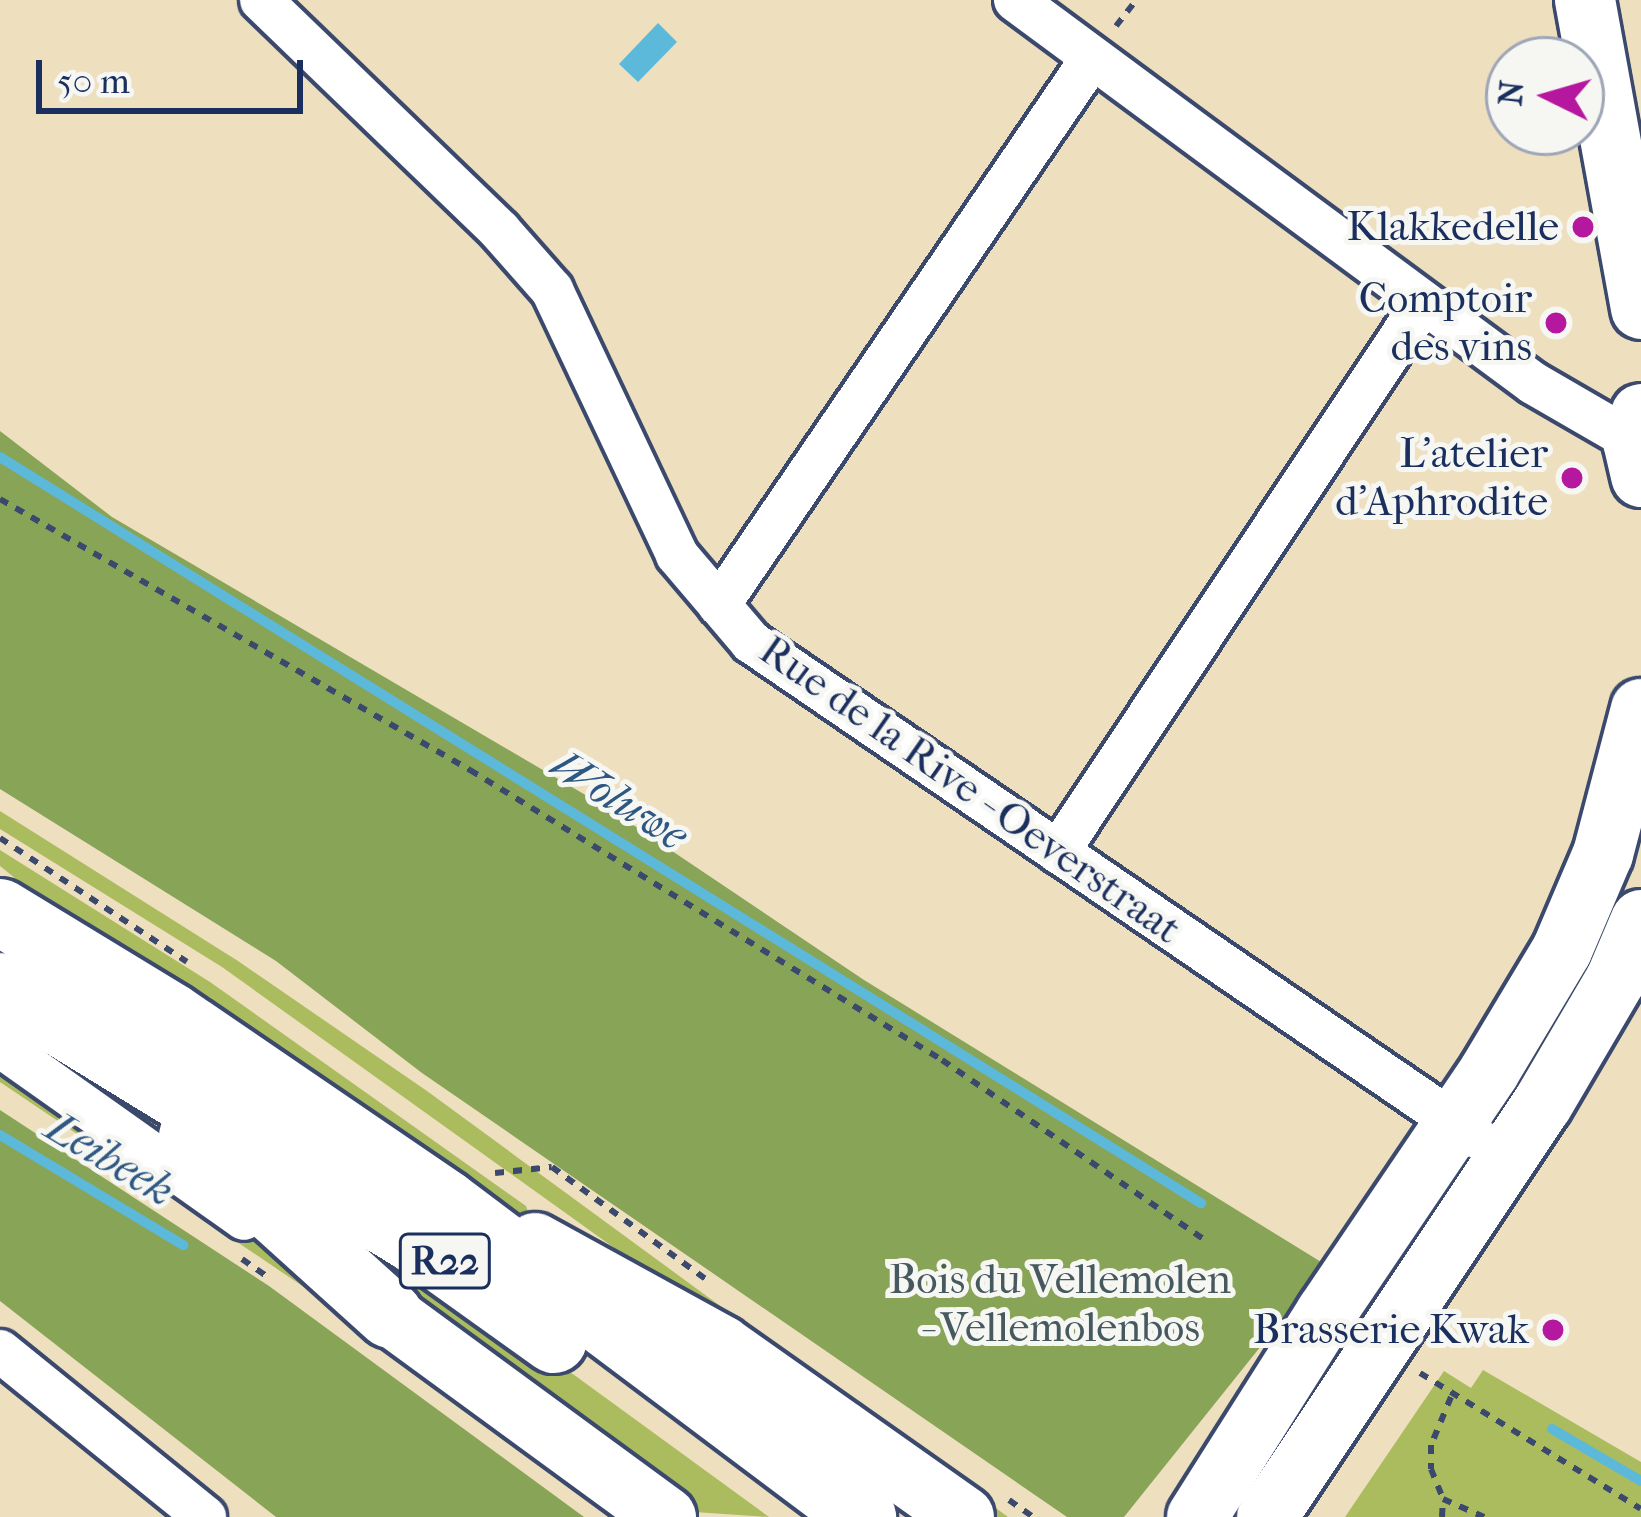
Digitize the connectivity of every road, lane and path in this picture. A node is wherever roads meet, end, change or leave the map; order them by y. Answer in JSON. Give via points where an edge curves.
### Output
{"nodes":[{"id":1,"x":261,"y":0,"type":"edge"},
{"id":2,"x":1015,"y":0,"type":"edge"},
{"id":3,"x":1585,"y":0,"type":"edge"},
{"id":4,"x":1092,"y":58,"type":"junction"},
{"id":5,"x":1423,"y":303,"type":"junction"},
{"id":6,"x":1641,"y":309,"type":"edge"},
{"id":7,"x":1638,"y":444,"type":"edge"},
{"id":8,"x":0,"y":499,"type":"edge"},
{"id":9,"x":719,"y":605,"type":"junction"},
{"id":10,"x":1641,"y":709,"type":"edge"},
{"id":11,"x":1058,"y":852,"type":"junction"},
{"id":12,"x":0,"y":912,"type":"edge"},
{"id":13,"x":1641,"y":920,"type":"edge"},
{"id":14,"x":0,"y":986,"type":"edge"},
{"id":15,"x":74,"y":1029,"type":"junction"},
{"id":16,"x":0,"y":1046,"type":"edge"},
{"id":17,"x":1455,"y":1122,"type":"junction"},
{"id":18,"x":1506,"y":1159,"type":"junction"},
{"id":19,"x":552,"y":1167,"type":"dead end"},
{"id":20,"x":472,"y":1189,"type":"junction"},
{"id":21,"x":1205,"y":1240,"type":"dead end"},
{"id":22,"x":390,"y":1315,"type":"junction"},
{"id":23,"x":0,"y":1351,"type":"edge"},
{"id":24,"x":1417,"y":1371,"type":"dead end"},
{"id":25,"x":1451,"y":1397,"type":"junction"},
{"id":26,"x":1444,"y":1499,"type":"junction"},
{"id":27,"x":1641,"y":1509,"type":"edge"},
{"id":28,"x":954,"y":1513,"type":"edge"},
{"id":29,"x":205,"y":1517,"type":"edge"},
{"id":30,"x":667,"y":1517,"type":"edge"},
{"id":31,"x":800,"y":1517,"type":"edge"},
{"id":32,"x":863,"y":1517,"type":"edge"},
{"id":33,"x":1197,"y":1517,"type":"edge"},
{"id":34,"x":1267,"y":1517,"type":"edge"},
{"id":35,"x":1442,"y":1517,"type":"edge"},
{"id":36,"x":1484,"y":1517,"type":"edge"}],
"edges":[{"from":1,"to":9,"type":"street","name":"Rue de la Rive - Oeverstraat","via":[[552,290],[677,555]]},
{"from":2,"to":4,"type":"street"},
{"from":3,"to":6,"type":"main road"},
{"from":4,"to":5,"type":"street"},
{"from":4,"to":9,"type":"street"},
{"from":5,"to":7,"type":"street","via":[[1533,383]]},
{"from":5,"to":11,"type":"street"},
{"from":8,"to":21,"type":"path","via":[[551,819],[942,1060]]},
{"from":9,"to":11,"type":"street","name":"Rue de la Rive - Oeverstraat","via":[[752,642]]},
{"from":10,"to":17,"type":"main road","via":[[1603,854],[1562,950]]},
{"from":11,"to":17,"type":"street","name":"Rue de la Rive - Oeverstraat"},
{"from":12,"to":20,"type":"highway","number":"R22"},
{"from":13,"to":18,"type":"main road","via":[[1616,979]]},
{"from":14,"to":15,"type":"highway","number":"R22"},
{"from":15,"to":22,"type":"highway"},
{"from":15,"to":31,"type":"highway","number":"R22","via":[[410,1237]]},
{"from":16,"to":22,"type":"street"},
{"from":17,"to":18,"type":"street","name":"Rue de la Rive - Oeverstraat"},
{"from":17,"to":33,"type":"main road"},
{"from":18,"to":34,"type":"main road"},
{"from":19,"to":20,"type":"path"},
{"from":20,"to":28,"type":"main road","via":[[514,1232],[722,1346]]},
{"from":20,"to":32,"type":"highway","number":"R22"},
{"from":22,"to":30,"type":"main road"},
{"from":23,"to":29,"type":"street"},
{"from":24,"to":25,"type":"path"},
{"from":25,"to":26,"type":"path","via":[[1431,1445]]},
{"from":25,"to":27,"type":"path"},
{"from":26,"to":35,"type":"path"},
{"from":26,"to":36,"type":"path"}]}
